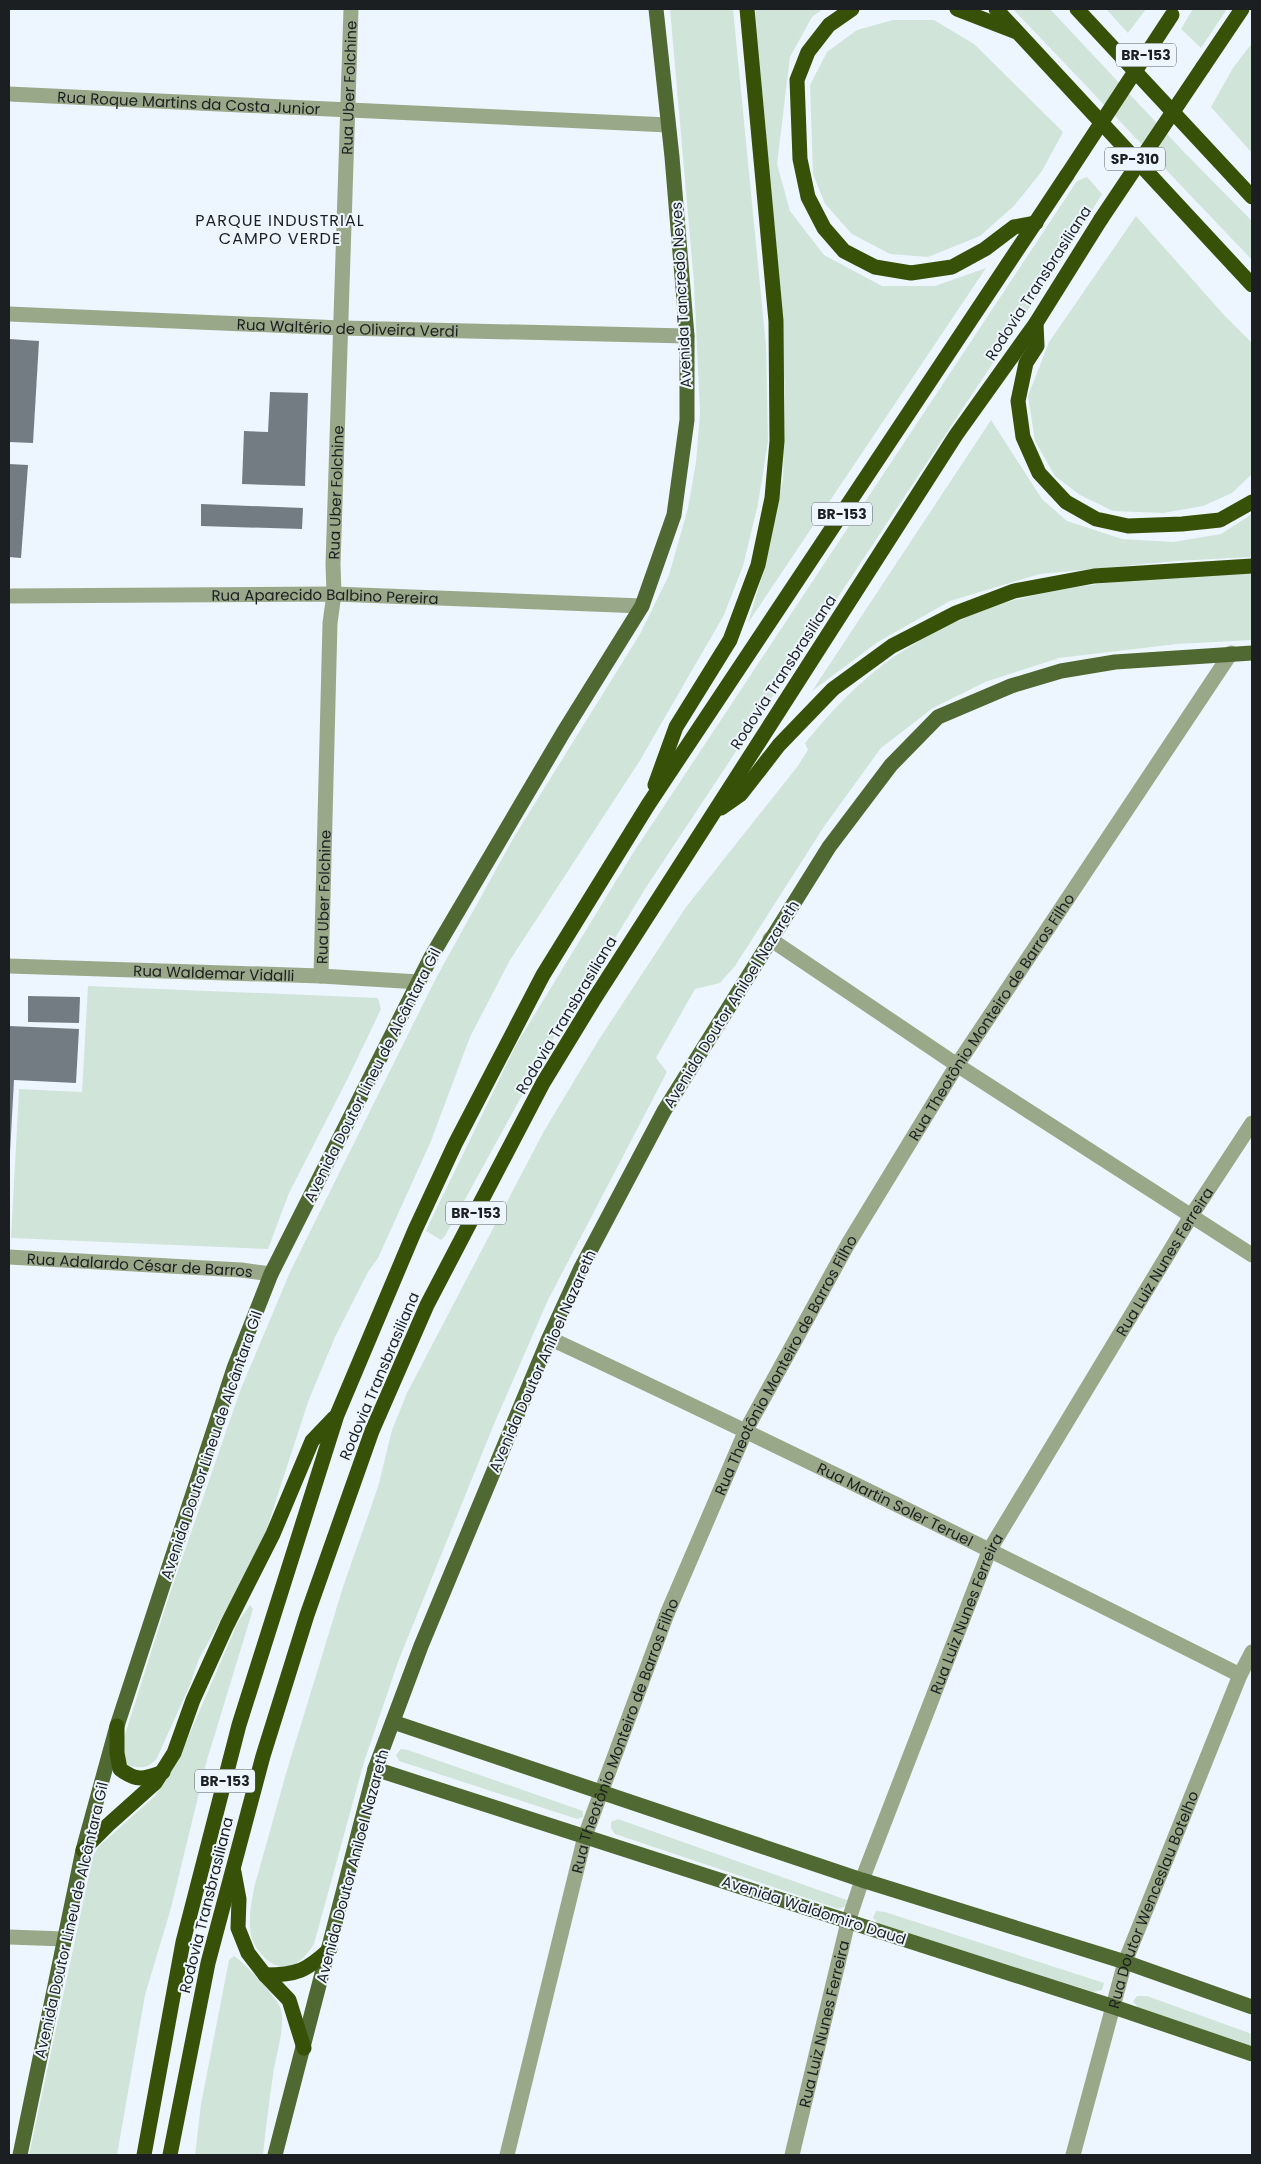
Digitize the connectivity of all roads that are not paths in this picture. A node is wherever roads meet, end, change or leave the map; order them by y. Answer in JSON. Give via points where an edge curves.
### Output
{"nodes":[{"id":1,"x":351,"y":9,"type":"edge"},
{"id":2,"x":656,"y":9,"type":"edge"},
{"id":3,"x":747,"y":9,"type":"edge"},
{"id":4,"x":852,"y":9,"type":"edge"},
{"id":5,"x":957,"y":9,"type":"edge"},
{"id":6,"x":996,"y":9,"type":"edge"},
{"id":7,"x":1077,"y":9,"type":"edge"},
{"id":8,"x":1252,"y":11,"type":"edge"},
{"id":9,"x":1174,"y":12,"type":"edge"},
{"id":10,"x":1238,"y":14,"type":"edge"},
{"id":11,"x":1018,"y":33,"type":"junction"},
{"id":12,"x":9,"y":94,"type":"edge"},
{"id":13,"x":348,"y":110,"type":"junction"},
{"id":14,"x":668,"y":125,"type":"junction"},
{"id":15,"x":1252,"y":197,"type":"edge"},
{"id":16,"x":1036,"y":223,"type":"junction"},
{"id":17,"x":1252,"y":285,"type":"edge"},
{"id":18,"x":9,"y":314,"type":"edge"},
{"id":19,"x":1036,"y":323,"type":"junction"},
{"id":20,"x":342,"y":328,"type":"junction"},
{"id":21,"x":686,"y":336,"type":"junction"},
{"id":22,"x":1252,"y":502,"type":"edge"},
{"id":23,"x":1252,"y":566,"type":"edge"},
{"id":24,"x":334,"y":594,"type":"junction"},
{"id":25,"x":9,"y":596,"type":"edge"},
{"id":26,"x":642,"y":606,"type":"junction"},
{"id":27,"x":1231,"y":653,"type":"junction"},
{"id":28,"x":1252,"y":653,"type":"edge"},
{"id":29,"x":648,"y":806,"type":"junction"},
{"id":30,"x":712,"y":816,"type":"junction"},
{"id":31,"x":770,"y":939,"type":"junction"},
{"id":32,"x":9,"y":966,"type":"edge"},
{"id":33,"x":322,"y":976,"type":"junction"},
{"id":34,"x":419,"y":982,"type":"junction"},
{"id":35,"x":957,"y":1065,"type":"junction"},
{"id":36,"x":1252,"y":1123,"type":"edge"},
{"id":37,"x":1191,"y":1216,"type":"junction"},
{"id":38,"x":1252,"y":1255,"type":"edge"},
{"id":39,"x":9,"y":1257,"type":"edge"},
{"id":40,"x":271,"y":1274,"type":"junction"},
{"id":41,"x":549,"y":1338,"type":"junction"},
{"id":42,"x":337,"y":1415,"type":"junction"},
{"id":43,"x":746,"y":1430,"type":"junction"},
{"id":44,"x":990,"y":1549,"type":"junction"},
{"id":45,"x":1252,"y":1652,"type":"edge"},
{"id":46,"x":1240,"y":1675,"type":"junction"},
{"id":47,"x":393,"y":1722,"type":"junction"},
{"id":48,"x":117,"y":1726,"type":"junction"},
{"id":49,"x":375,"y":1769,"type":"junction"},
{"id":50,"x":163,"y":1772,"type":"junction"},
{"id":51,"x":602,"y":1792,"type":"junction"},
{"id":52,"x":585,"y":1836,"type":"junction"},
{"id":53,"x":83,"y":1850,"type":"junction"},
{"id":54,"x":233,"y":1867,"type":"junction"},
{"id":55,"x":862,"y":1880,"type":"junction"},
{"id":56,"x":848,"y":1922,"type":"junction"},
{"id":57,"x":9,"y":1937,"type":"edge"},
{"id":58,"x":64,"y":1939,"type":"junction"},
{"id":59,"x":330,"y":1949,"type":"junction"},
{"id":60,"x":1124,"y":1962,"type":"junction"},
{"id":61,"x":265,"y":1975,"type":"junction"},
{"id":62,"x":1111,"y":2006,"type":"junction"},
{"id":63,"x":1252,"y":2007,"type":"edge"},
{"id":64,"x":304,"y":2048,"type":"junction"},
{"id":65,"x":1252,"y":2054,"type":"edge"},
{"id":66,"x":20,"y":2155,"type":"edge"},
{"id":67,"x":144,"y":2155,"type":"edge"},
{"id":68,"x":170,"y":2155,"type":"edge"},
{"id":69,"x":276,"y":2155,"type":"edge"},
{"id":70,"x":507,"y":2155,"type":"edge"},
{"id":71,"x":792,"y":2155,"type":"edge"},
{"id":72,"x":1073,"y":2155,"type":"edge"}],
"edges":[{"from":1,"to":13,"type":"street","name":"Rua Uber Folchine"},
{"from":2,"to":14,"type":"main road","name":"Avenida Tancredo Neves"},
{"from":3,"to":29,"type":"highway","via":[[776,322],[777,441],[772,498],[758,565],[730,640],[676,727]]},
{"from":4,"to":16,"type":"highway","via":[[829,25],[808,52],[797,80],[800,159],[808,196],[824,228],[844,251],[875,266],[911,273],[952,267],[985,249],[1014,227]]},
{"from":5,"to":11,"type":"highway"},
{"from":6,"to":11,"type":"highway","number":"SP-310"},
{"from":7,"to":15,"type":"highway"},
{"from":8,"to":10,"type":"highway"},
{"from":9,"to":16,"type":"highway","name":"Rodovia Transbrasiliana","number":"BR-153","bridge":true},
{"from":10,"to":19,"type":"highway","name":"Rodovia Transbrasiliana","number":"BR-153","bridge":true,"via":[[1101,219]]},
{"from":11,"to":17,"type":"highway","number":"SP-310"},
{"from":12,"to":13,"type":"street","name":"Rua Roque Martins da Costa Junior"},
{"from":13,"to":14,"type":"street","name":"Rua Roque Martins da Costa Junior"},
{"from":13,"to":20,"type":"street","name":"Rua Uber Folchine"},
{"from":14,"to":21,"type":"main road","name":"Avenida Tancredo Neves"},
{"from":16,"to":29,"type":"highway","name":"Rodovia Transbrasiliana","number":"BR-153"},
{"from":18,"to":20,"type":"street","name":"Rua Waltério de Oliveira Verdi"},
{"from":19,"to":22,"type":"highway","via":[[1037,346],[1026,363],[1018,401],[1023,437],[1039,473],[1066,502],[1096,519],[1128,526],[1220,520]]},
{"from":19,"to":30,"type":"highway","name":"Rodovia Transbrasiliana","number":"BR-153","via":[[956,435]]},
{"from":20,"to":21,"type":"street","name":"Rua Waltério de Oliveira Verdi"},
{"from":20,"to":24,"type":"street","name":"Rua Uber Folchine","via":[[332,564]]},
{"from":21,"to":26,"type":"main road","name":"Avenida Tancredo Neves","via":[[687,420],[674,515]]},
{"from":23,"to":30,"type":"highway","via":[[1094,576],[1014,591],[956,613],[892,646],[833,690],[779,745],[740,794]]},
{"from":24,"to":25,"type":"street","name":"Rua Aparecido Balbino Pereira"},
{"from":24,"to":26,"type":"street","name":"Rua Aparecido Balbino Pereira"},
{"from":24,"to":33,"type":"street","name":"Rua Uber Folchine","via":[[330,623]]},
{"from":26,"to":34,"type":"main road","name":"Avenida Doutor Lineu de Alcântara Gil","via":[[563,733]]},
{"from":27,"to":28,"type":"main road","name":"Avenida Doutor Aniloel Nazareth"},
{"from":27,"to":31,"type":"main road","name":"Avenida Doutor Aniloel Nazareth","via":[[1114,662],[1061,671],[1011,686],[938,717],[891,765],[829,847]]},
{"from":27,"to":35,"type":"street","name":"Rua Theotônio Monteiro de Barros Filho"},
{"from":29,"to":42,"type":"highway","name":"Rodovia Transbrasiliana","number":"BR-153","via":[[543,975],[455,1144]]},
{"from":30,"to":54,"type":"highway","name":"Rodovia Transbrasiliana","number":"BR-153","via":[[543,1084],[427,1305],[372,1431],[307,1616],[263,1756]]},
{"from":31,"to":35,"type":"street"},
{"from":31,"to":41,"type":"main road","name":"Avenida Doutor Aniloel Nazareth","via":[[664,1111],[581,1268]]},
{"from":32,"to":33,"type":"street","name":"Rua Waldemar Vidalli"},
{"from":33,"to":34,"type":"street","name":"Rua Waldemar Vidalli"},
{"from":34,"to":40,"type":"main road","name":"Avenida Doutor Lineu de Alcântara Gil"},
{"from":35,"to":37,"type":"street"},
{"from":35,"to":43,"type":"street","name":"Rua Theotônio Monteiro de Barros Filho","via":[[848,1244]]},
{"from":36,"to":37,"type":"street","name":"Rua Luiz Nunes Ferreira"},
{"from":37,"to":38,"type":"street"},
{"from":37,"to":44,"type":"street","name":"Rua Luiz Nunes Ferreira"},
{"from":39,"to":40,"type":"street","name":"Rua Adalardo César de Barros"},
{"from":40,"to":48,"type":"main road","name":"Avenida Doutor Lineu de Alcântara Gil","via":[[234,1368]]},
{"from":41,"to":43,"type":"street","name":"Rua Martin Soler Teruel"},
{"from":41,"to":47,"type":"main road","name":"Avenida Doutor Aniloel Nazareth","via":[[421,1646]]},
{"from":42,"to":50,"type":"highway","via":[[312,1441],[273,1534],[227,1625],[193,1700],[174,1753]]},
{"from":42,"to":67,"type":"highway","name":"Rodovia Transbrasiliana","number":"BR-153","via":[[248,1697],[183,1942]]},
{"from":43,"to":44,"type":"street","name":"Rua Martin Soler Teruel"},
{"from":43,"to":51,"type":"street","name":"Rua Theotônio Monteiro de Barros Filho","via":[[667,1614]]},
{"from":44,"to":46,"type":"street","name":"Rua Martin Soler Teruel"},
{"from":44,"to":55,"type":"street","name":"Rua Luiz Nunes Ferreira"},
{"from":45,"to":46,"type":"street","name":"Rua Doutor Wenceslau Botelho"},
{"from":46,"to":60,"type":"street","name":"Rua Doutor Wenceslau Botelho"},
{"from":47,"to":49,"type":"main road","name":"Avenida Doutor Aniloel Nazareth"},
{"from":47,"to":51,"type":"main road"},
{"from":48,"to":50,"type":"highway","via":[[120,1769],[140,1779]]},
{"from":48,"to":53,"type":"main road","name":"Avenida Doutor Lineu de Alcântara Gil"},
{"from":49,"to":52,"type":"main road","name":"Avenida Waldomiro Daud"},
{"from":49,"to":59,"type":"main road","name":"Avenida Doutor Aniloel Nazareth"},
{"from":50,"to":53,"type":"highway"},
{"from":51,"to":52,"type":"street","name":"Rua Theotônio Monteiro de Barros Filho"},
{"from":51,"to":55,"type":"main road"},
{"from":52,"to":56,"type":"main road","name":"Avenida Waldomiro Daud"},
{"from":52,"to":70,"type":"street","name":"Rua Theotônio Monteiro de Barros Filho"},
{"from":53,"to":58,"type":"main road","name":"Avenida Doutor Lineu de Alcântara Gil"},
{"from":54,"to":61,"type":"highway","via":[[239,1899],[238,1928],[248,1953]]},
{"from":54,"to":68,"type":"highway","name":"Rodovia Transbrasiliana","number":"BR-153","via":[[208,1963]]},
{"from":55,"to":56,"type":"street","name":"Rua Luiz Nunes Ferreira"},
{"from":55,"to":60,"type":"main road"},
{"from":56,"to":62,"type":"main road","name":"Avenida Waldomiro Daud"},
{"from":56,"to":71,"type":"street","name":"Rua Luiz Nunes Ferreira"},
{"from":57,"to":58,"type":"street"},
{"from":58,"to":66,"type":"main road","name":"Avenida Doutor Lineu de Alcântara Gil"},
{"from":59,"to":61,"type":"highway","via":[[316,1962],[291,1975]]},
{"from":59,"to":64,"type":"main road","name":"Avenida Doutor Aniloel Nazareth"},
{"from":60,"to":62,"type":"street","name":"Rua Doutor Wenceslau Botelho"},
{"from":60,"to":63,"type":"main road"},
{"from":61,"to":64,"type":"highway","via":[[289,2000]]},
{"from":62,"to":65,"type":"main road","name":"Avenida Waldomiro Daud"},
{"from":62,"to":72,"type":"street","name":"Rua Doutor Wenceslau Botelho"},
{"from":64,"to":69,"type":"main road","name":"Avenida Doutor Aniloel Nazareth"}]}
